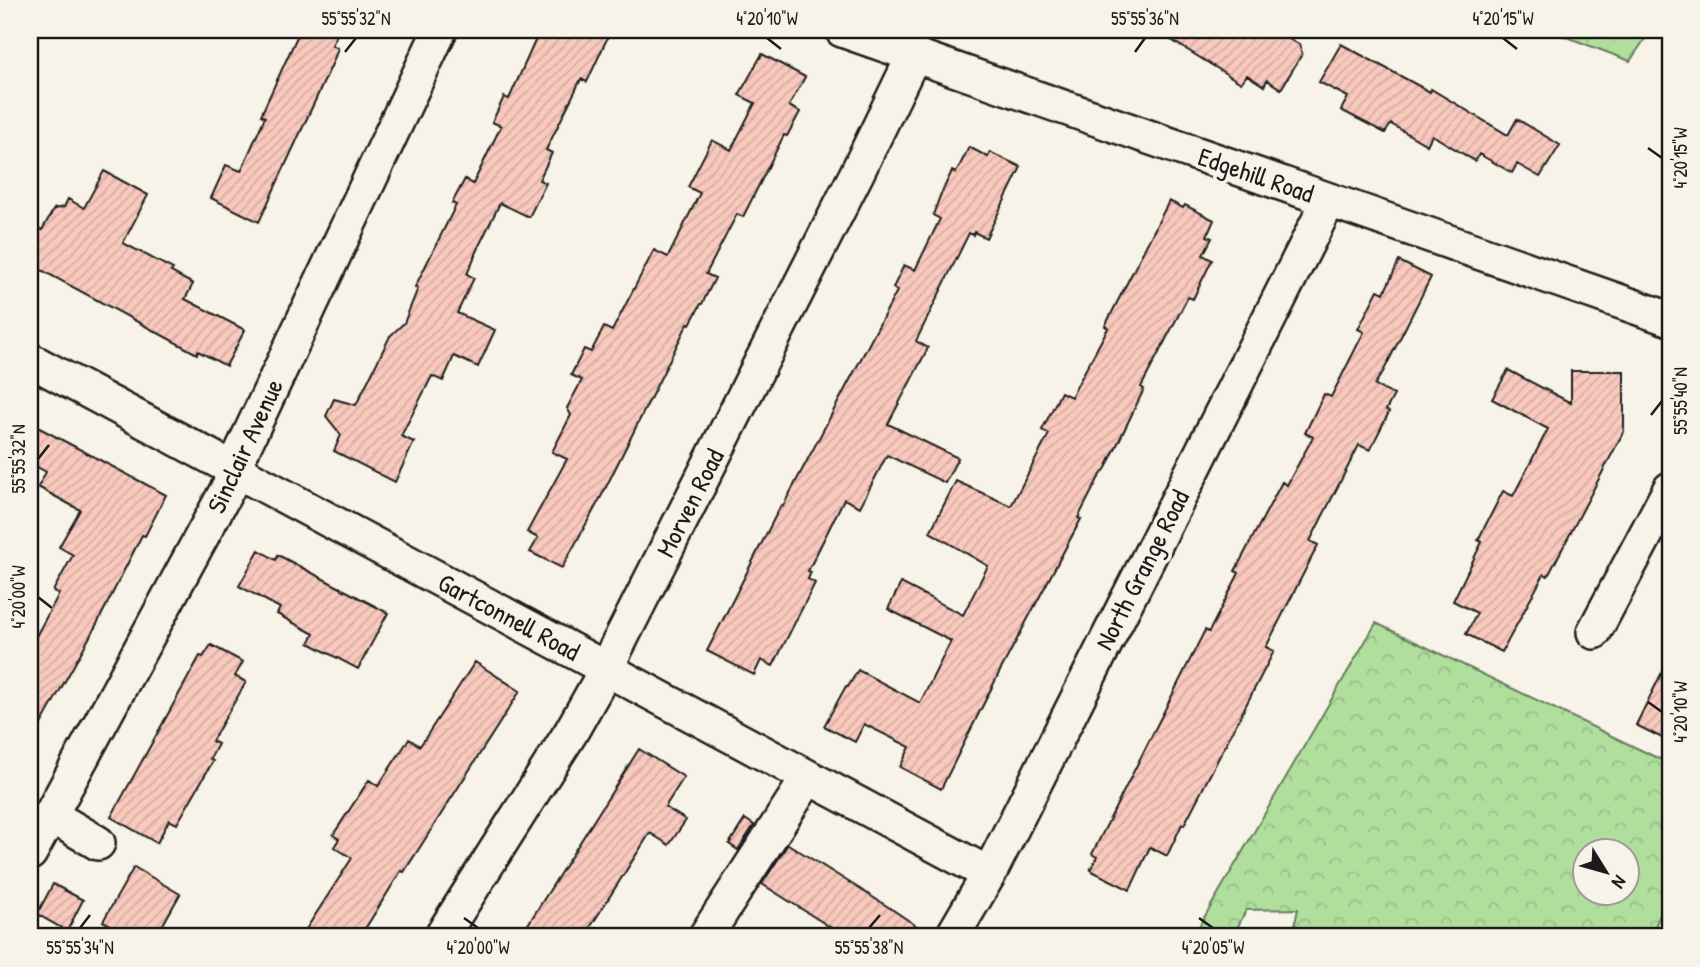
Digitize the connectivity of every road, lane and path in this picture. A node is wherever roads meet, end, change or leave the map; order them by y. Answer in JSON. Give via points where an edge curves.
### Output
{"nodes":[{"id":1,"x":440,"y":30,"type":"edge"},
{"id":2,"x":842,"y":30,"type":"edge"},
{"id":3,"x":914,"y":55,"type":"junction"},
{"id":4,"x":1329,"y":200,"type":"junction"},
{"id":5,"x":1670,"y":319,"type":"edge"},
{"id":6,"x":30,"y":360,"type":"edge"},
{"id":7,"x":235,"y":470,"type":"junction"},
{"id":8,"x":1670,"y":489,"type":"edge"},
{"id":9,"x":1594,"y":632,"type":"dead end"},
{"id":10,"x":606,"y":668,"type":"junction"},
{"id":11,"x":808,"y":778,"type":"junction"},
{"id":12,"x":50,"y":815,"type":"junction"},
{"id":13,"x":98,"y":843,"type":"dead end"},
{"id":14,"x":30,"y":853,"type":"edge"},
{"id":15,"x":989,"y":874,"type":"junction"},
{"id":16,"x":441,"y":937,"type":"edge"},
{"id":17,"x":705,"y":937,"type":"edge"},
{"id":18,"x":952,"y":937,"type":"edge"}],
"edges":[{"from":1,"to":7,"type":"street","name":"Sinclair Avenue"},
{"from":2,"to":3,"type":"street","name":"Edgehill Road"},
{"from":3,"to":4,"type":"street","name":"Edgehill Road"},
{"from":3,"to":10,"type":"street","name":"Morven Road"},
{"from":4,"to":5,"type":"street","name":"Edgehill Road"},
{"from":4,"to":15,"type":"street","name":"North Grange Road"},
{"from":6,"to":7,"type":"street","name":"Gartconnell Road"},
{"from":7,"to":10,"type":"street","name":"Gartconnell Road"},
{"from":7,"to":12,"type":"street","name":"Sinclair Avenue"},
{"from":8,"to":9,"type":"street"},
{"from":10,"to":11,"type":"street","name":"Gartconnell Road"},
{"from":10,"to":16,"type":"street","name":"Morven Road","via":[[571,732]]},
{"from":11,"to":15,"type":"street","name":"Gartconnell Road"},
{"from":11,"to":17,"type":"street"},
{"from":12,"to":13,"type":"street"},
{"from":12,"to":14,"type":"street","name":"Sinclair Avenue"},
{"from":15,"to":18,"type":"street","name":"North Grange Road"}]}
